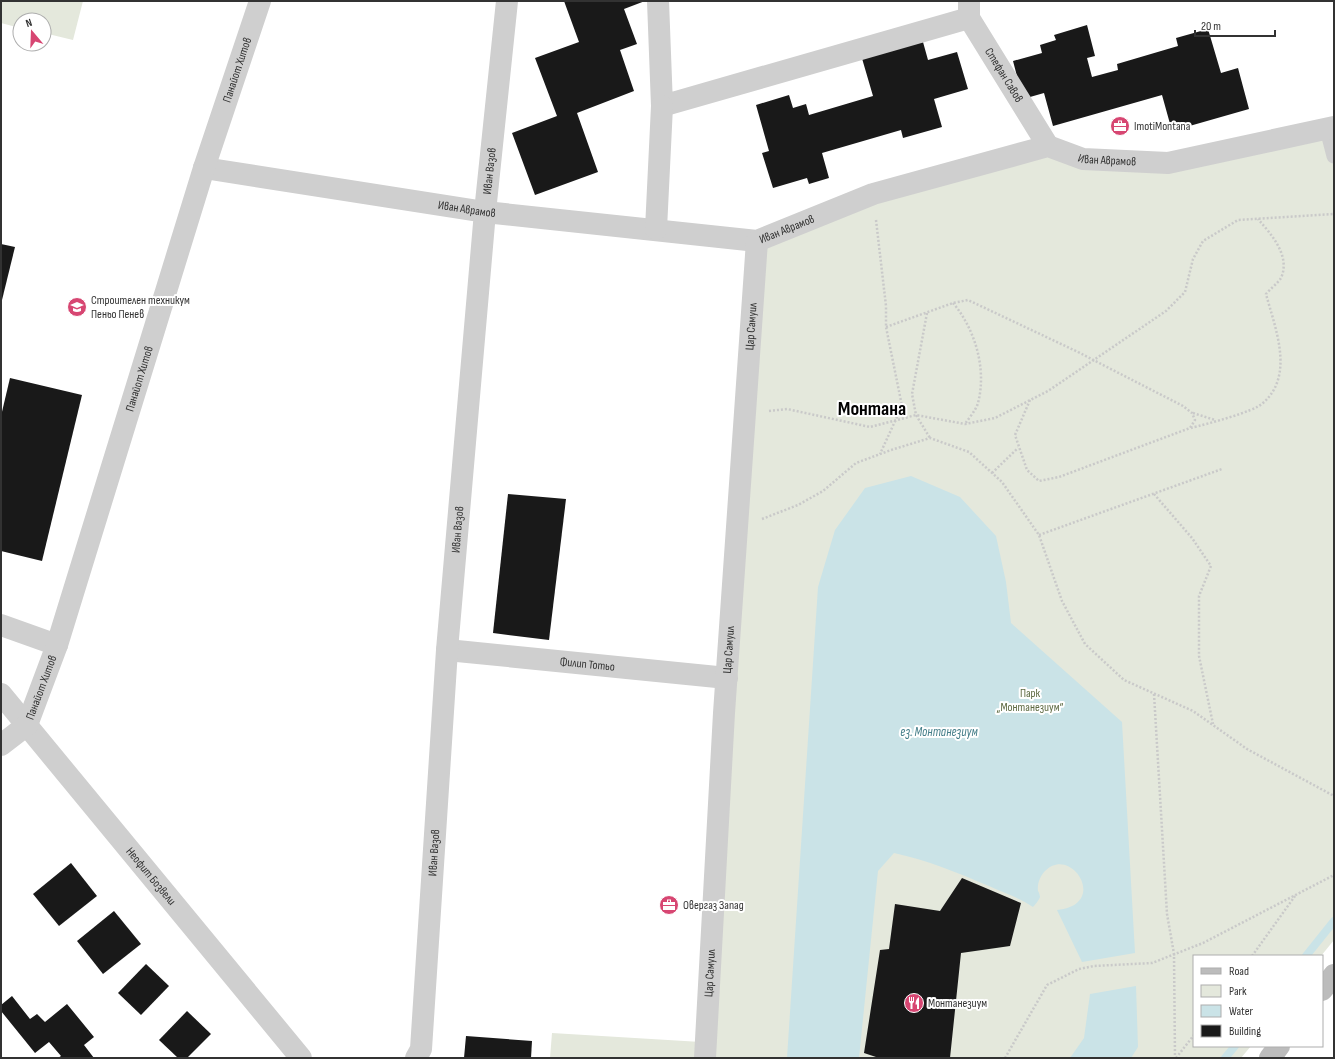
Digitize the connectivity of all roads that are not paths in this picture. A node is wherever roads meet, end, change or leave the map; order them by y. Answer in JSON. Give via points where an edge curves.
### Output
{"nodes":[{"id":1,"x":260,"y":1,"type":"edge"},
{"id":2,"x":507,"y":1,"type":"edge"},
{"id":3,"x":658,"y":1,"type":"edge"},
{"id":4,"x":969,"y":9,"type":"edge"},
{"id":5,"x":662,"y":106,"type":"junction"},
{"id":6,"x":1331,"y":128,"type":"edge"},
{"id":7,"x":1048,"y":146,"type":"junction"},
{"id":8,"x":1334,"y":156,"type":"edge"},
{"id":9,"x":204,"y":168,"type":"junction"},
{"id":10,"x":485,"y":212,"type":"junction"},
{"id":11,"x":656,"y":229,"type":"junction"},
{"id":12,"x":757,"y":241,"type":"junction"},
{"id":13,"x":1,"y":625,"type":"edge"},
{"id":14,"x":57,"y":645,"type":"junction"},
{"id":15,"x":447,"y":650,"type":"junction"},
{"id":16,"x":727,"y":678,"type":"junction"},
{"id":17,"x":1,"y":694,"type":"edge"},
{"id":18,"x":27,"y":725,"type":"junction"},
{"id":19,"x":1,"y":745,"type":"edge"},
{"id":20,"x":1334,"y":974,"type":"edge"},
{"id":21,"x":1323,"y":989,"type":"edge"},
{"id":22,"x":1278,"y":1047,"type":"edge"},
{"id":23,"x":301,"y":1058,"type":"edge"},
{"id":24,"x":416,"y":1058,"type":"edge"},
{"id":25,"x":705,"y":1058,"type":"edge"},
{"id":26,"x":1270,"y":1058,"type":"edge"}],
"edges":[{"from":1,"to":9,"type":"street","name":"Панайот Хитов"},
{"from":2,"to":10,"type":"street","name":"Иван Вазов"},
{"from":3,"to":5,"type":"street"},
{"from":4,"to":5,"type":"street"},
{"from":4,"to":7,"type":"street","name":"Стефан Савов"},
{"from":5,"to":11,"type":"street"},
{"from":6,"to":7,"type":"street","name":"Иван Аврамов","via":[[1168,163],[1083,159]]},
{"from":6,"to":8,"type":"lane"},
{"from":7,"to":12,"type":"street","name":"Иван Аврамов","via":[[873,194]]},
{"from":9,"to":10,"type":"street","name":"Иван Аврамов"},
{"from":9,"to":14,"type":"street","name":"Панайот Хитов"},
{"from":10,"to":11,"type":"street","name":"Иван Аврамов"},
{"from":10,"to":15,"type":"street","name":"Иван Вазов"},
{"from":11,"to":12,"type":"street","name":"Иван Аврамов"},
{"from":12,"to":16,"type":"street","name":"Цар Самуил"},
{"from":13,"to":14,"type":"street"},
{"from":14,"to":18,"type":"street","name":"Панайот Хитов"},
{"from":15,"to":16,"type":"street","name":"Филип Тотьо"},
{"from":15,"to":24,"type":"street","name":"Иван Вазов","via":[[421,1049]]},
{"from":16,"to":25,"type":"street","name":"Цар Самуил"},
{"from":17,"to":18,"type":"street","name":"Неофит Бозвели"},
{"from":18,"to":19,"type":"street","name":"Панайот Хитов"},
{"from":18,"to":23,"type":"street","name":"Неофит Бозвели"},
{"from":20,"to":21,"type":"main road"},
{"from":22,"to":26,"type":"main road"}]}
